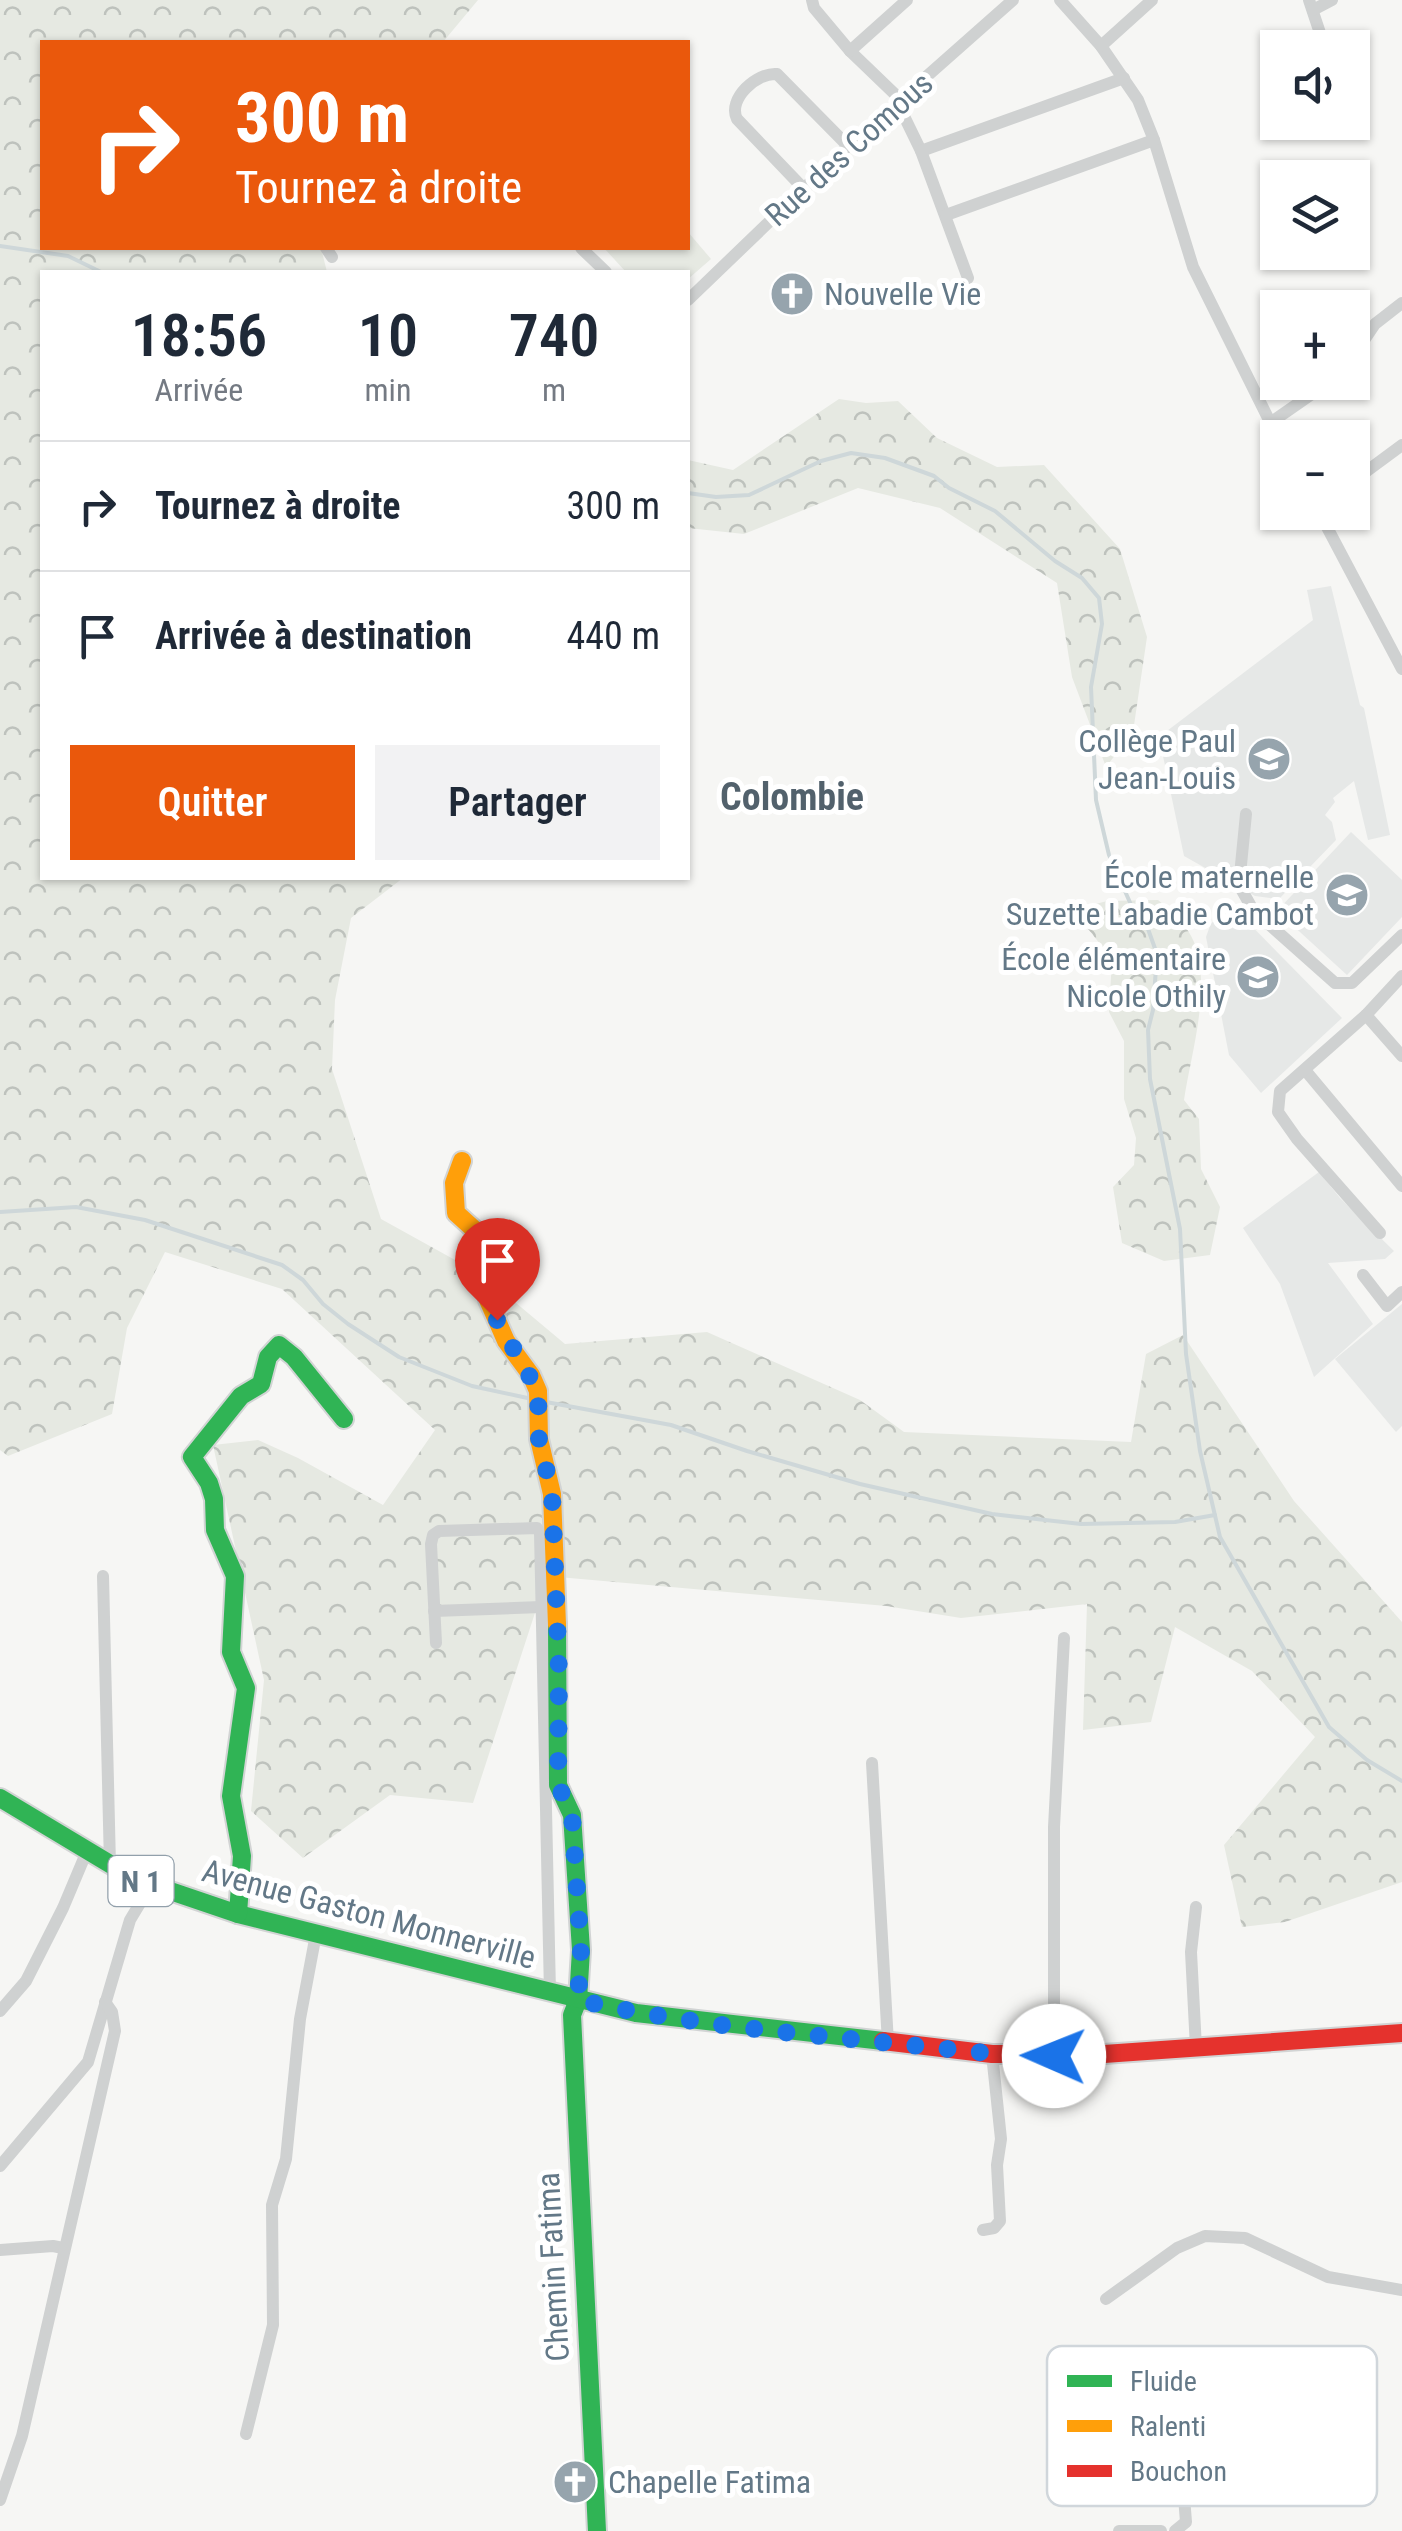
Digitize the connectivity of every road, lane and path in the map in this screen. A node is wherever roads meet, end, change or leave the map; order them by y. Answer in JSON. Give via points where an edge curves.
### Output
{"nodes":[{"id":1,"x":812,"y":0,"type":"edge"},
{"id":2,"x":907,"y":0,"type":"edge"},
{"id":3,"x":1013,"y":0,"type":"edge"},
{"id":4,"x":1060,"y":0,"type":"edge"},
{"id":5,"x":1152,"y":0,"type":"edge"},
{"id":6,"x":1332,"y":0,"type":"edge"},
{"id":7,"x":1311,"y":5,"type":"edge"},
{"id":8,"x":1319,"y":30,"type":"edge"},
{"id":9,"x":1101,"y":46,"type":"junction"},
{"id":10,"x":850,"y":51,"type":"junction"},
{"id":11,"x":1124,"y":78,"type":"junction"},
{"id":12,"x":902,"y":101,"type":"junction"},
{"id":13,"x":1154,"y":140,"type":"junction"},
{"id":14,"x":848,"y":146,"type":"junction"},
{"id":15,"x":921,"y":151,"type":"junction"},
{"id":16,"x":803,"y":188,"type":"junction"},
{"id":17,"x":946,"y":216,"type":"junction"},
{"id":18,"x":582,"y":250,"type":"edge"},
{"id":19,"x":604,"y":270,"type":"edge"},
{"id":20,"x":968,"y":278,"type":"dead end"},
{"id":21,"x":690,"y":298,"type":"edge"},
{"id":22,"x":1402,"y":302,"type":"edge"},
{"id":23,"x":1370,"y":331,"type":"edge"},
{"id":24,"x":1303,"y":400,"type":"edge"},
{"id":25,"x":1269,"y":420,"type":"edge"},
{"id":26,"x":1274,"y":420,"type":"edge"},
{"id":27,"x":1402,"y":446,"type":"edge"},
{"id":28,"x":1370,"y":469,"type":"edge"},
{"id":29,"x":1329,"y":530,"type":"edge"},
{"id":30,"x":1402,"y":669,"type":"edge"},
{"id":31,"x":1246,"y":814,"type":"dead end"},
{"id":32,"x":1402,"y":936,"type":"edge"},
{"id":33,"x":1402,"y":976,"type":"edge"},
{"id":34,"x":1366,"y":1015,"type":"junction"},
{"id":35,"x":1402,"y":1056,"type":"edge"},
{"id":36,"x":1304,"y":1070,"type":"junction"},
{"id":37,"x":462,"y":1161,"type":"dead end"},
{"id":38,"x":1402,"y":1186,"type":"edge"},
{"id":39,"x":1380,"y":1233,"type":"dead end"},
{"id":40,"x":1362,"y":1275,"type":"dead end"},
{"id":41,"x":1402,"y":1292,"type":"edge"},
{"id":42,"x":344,"y":1418,"type":"dead end"},
{"id":43,"x":103,"y":1576,"type":"dead end"},
{"id":44,"x":541,"y":1608,"type":"junction"},
{"id":45,"x":434,"y":1611,"type":"junction"},
{"id":46,"x":1064,"y":1638,"type":"dead end"},
{"id":47,"x":436,"y":1644,"type":"dead end"},
{"id":48,"x":872,"y":1764,"type":"dead end"},
{"id":49,"x":3,"y":1805,"type":"edge"},
{"id":50,"x":87,"y":1851,"type":"junction"},
{"id":51,"x":110,"y":1865,"type":"junction"},
{"id":52,"x":152,"y":1885,"type":"junction"},
{"id":53,"x":1196,"y":1906,"type":"dead end"},
{"id":54,"x":238,"y":1914,"type":"junction"},
{"id":55,"x":316,"y":1934,"type":"junction"},
{"id":56,"x":550,"y":1993,"type":"junction"},
{"id":57,"x":578,"y":2000,"type":"junction"},
{"id":58,"x":105,"y":2002,"type":"junction"},
{"id":59,"x":0,"y":2011,"type":"edge"},
{"id":60,"x":1402,"y":2033,"type":"edge"},
{"id":61,"x":888,"y":2043,"type":"junction"},
{"id":62,"x":1196,"y":2048,"type":"junction"},
{"id":63,"x":992,"y":2054,"type":"junction"},
{"id":64,"x":1054,"y":2056,"type":"junction"},
{"id":65,"x":0,"y":2166,"type":"edge"},
{"id":66,"x":982,"y":2230,"type":"dead end"},
{"id":67,"x":63,"y":2248,"type":"junction"},
{"id":68,"x":0,"y":2250,"type":"edge"},
{"id":69,"x":1402,"y":2290,"type":"edge"},
{"id":70,"x":1106,"y":2299,"type":"dead end"},
{"id":71,"x":246,"y":2434,"type":"dead end"},
{"id":72,"x":0,"y":2500,"type":"edge"},
{"id":73,"x":1185,"y":2506,"type":"edge"},
{"id":74,"x":597,"y":2531,"type":"edge"},
{"id":75,"x":1120,"y":2531,"type":"edge"},
{"id":76,"x":1161,"y":2531,"type":"edge"},
{"id":77,"x":1175,"y":2531,"type":"edge"}],
"edges":[{"from":1,"to":10,"type":"street"},
{"from":2,"to":10,"type":"street"},
{"from":3,"to":12,"type":"street","name":"Rue des Comous"},
{"from":4,"to":9,"type":"street"},
{"from":5,"to":9,"type":"street"},
{"from":6,"to":7,"type":"street"},
{"from":7,"to":8,"type":"street"},
{"from":9,"to":11,"type":"street"},
{"from":10,"to":12,"type":"street"},
{"from":11,"to":13,"type":"street"},
{"from":11,"to":15,"type":"street"},
{"from":12,"to":14,"type":"street","name":"Rue des Comous"},
{"from":12,"to":15,"type":"street"},
{"from":13,"to":17,"type":"street"},
{"from":13,"to":25,"type":"street","via":[[1193,267]]},
{"from":14,"to":16,"type":"street","name":"Rue des Comous"},
{"from":14,"to":16,"type":"street","via":[[774,73],[735,100],[737,119]]},
{"from":15,"to":17,"type":"street"},
{"from":16,"to":21,"type":"street","name":"Rue des Comous"},
{"from":17,"to":20,"type":"street"},
{"from":18,"to":19,"type":"street"},
{"from":22,"to":23,"type":"street"},
{"from":24,"to":26,"type":"street"},
{"from":27,"to":28,"type":"street"},
{"from":29,"to":30,"type":"street"},
{"from":31,"to":32,"type":"street","via":[[1239,885],[1253,910],[1334,983],[1352,983]]},
{"from":33,"to":34,"type":"street"},
{"from":34,"to":35,"type":"street"},
{"from":34,"to":36,"type":"street"},
{"from":36,"to":38,"type":"street"},
{"from":36,"to":39,"type":"street","via":[[1280,1091],[1278,1112]]},
{"from":37,"to":57,"type":"street","name":"Chemin Fatima","via":[[454,1183],[456,1213],[485,1249],[488,1300],[538,1391],[539,1439],[552,1494],[558,1785],[572,1815]]},
{"from":40,"to":41,"type":"street","via":[[1386,1306]]},
{"from":42,"to":54,"type":"street","via":[[279,1345],[261,1384],[241,1396],[192,1457],[209,1483],[215,1530],[235,1576],[231,1652],[246,1688],[231,1796],[242,1856]]},
{"from":43,"to":51,"type":"street"},
{"from":44,"to":45,"type":"street"},
{"from":44,"to":45,"type":"street","via":[[537,1528],[440,1530],[430,1544]]},
{"from":44,"to":56,"type":"street"},
{"from":45,"to":47,"type":"street"},
{"from":46,"to":64,"type":"street","via":[[1054,1828]]},
{"from":48,"to":61,"type":"street"},
{"from":49,"to":50,"type":"street","name":"Avenue Gaston Monnerville","number":"N 1"},
{"from":50,"to":51,"type":"street","name":"Avenue Gaston Monnerville","number":"N 1"},
{"from":50,"to":59,"type":"street","via":[[26,1981]]},
{"from":51,"to":52,"type":"street","name":"Avenue Gaston Monnerville","number":"N 1"},
{"from":52,"to":54,"type":"street","name":"Avenue Gaston Monnerville","number":"N 1"},
{"from":52,"to":58,"type":"street","via":[[130,1920]]},
{"from":53,"to":62,"type":"street","via":[[1190,1952]]},
{"from":54,"to":55,"type":"street","name":"Avenue Gaston Monnerville","number":"N 1"},
{"from":55,"to":56,"type":"street","name":"Avenue Gaston Monnerville","number":"N 1"},
{"from":55,"to":71,"type":"street","via":[[286,2159],[272,2205],[273,2325]]},
{"from":56,"to":57,"type":"street","name":"Avenue Gaston Monnerville","number":"N 1"},
{"from":57,"to":61,"type":"street","name":"Avenue Gaston Monnerville","number":"N 1"},
{"from":57,"to":74,"type":"street","name":"Chemin Fatima","via":[[573,2052]]},
{"from":58,"to":65,"type":"street","via":[[88,2062]]},
{"from":58,"to":67,"type":"street","via":[[115,2030]]},
{"from":60,"to":62,"type":"street","name":"Avenue Gaston Monnerville","number":"N 1"},
{"from":61,"to":63,"type":"street","name":"Avenue Gaston Monnerville","number":"N 1"},
{"from":62,"to":64,"type":"street","name":"Avenue Gaston Monnerville","number":"N 1"},
{"from":63,"to":64,"type":"street","name":"Avenue Gaston Monnerville","number":"N 1"},
{"from":63,"to":66,"type":"street","via":[[1000,2221]]},
{"from":67,"to":68,"type":"street"},
{"from":67,"to":72,"type":"street","via":[[22,2436]]},
{"from":69,"to":70,"type":"street","via":[[1328,2277],[1245,2238],[1205,2236]]},
{"from":73,"to":77,"type":"street","via":[[1186,2522]]},
{"from":75,"to":76,"type":"street"}]}
